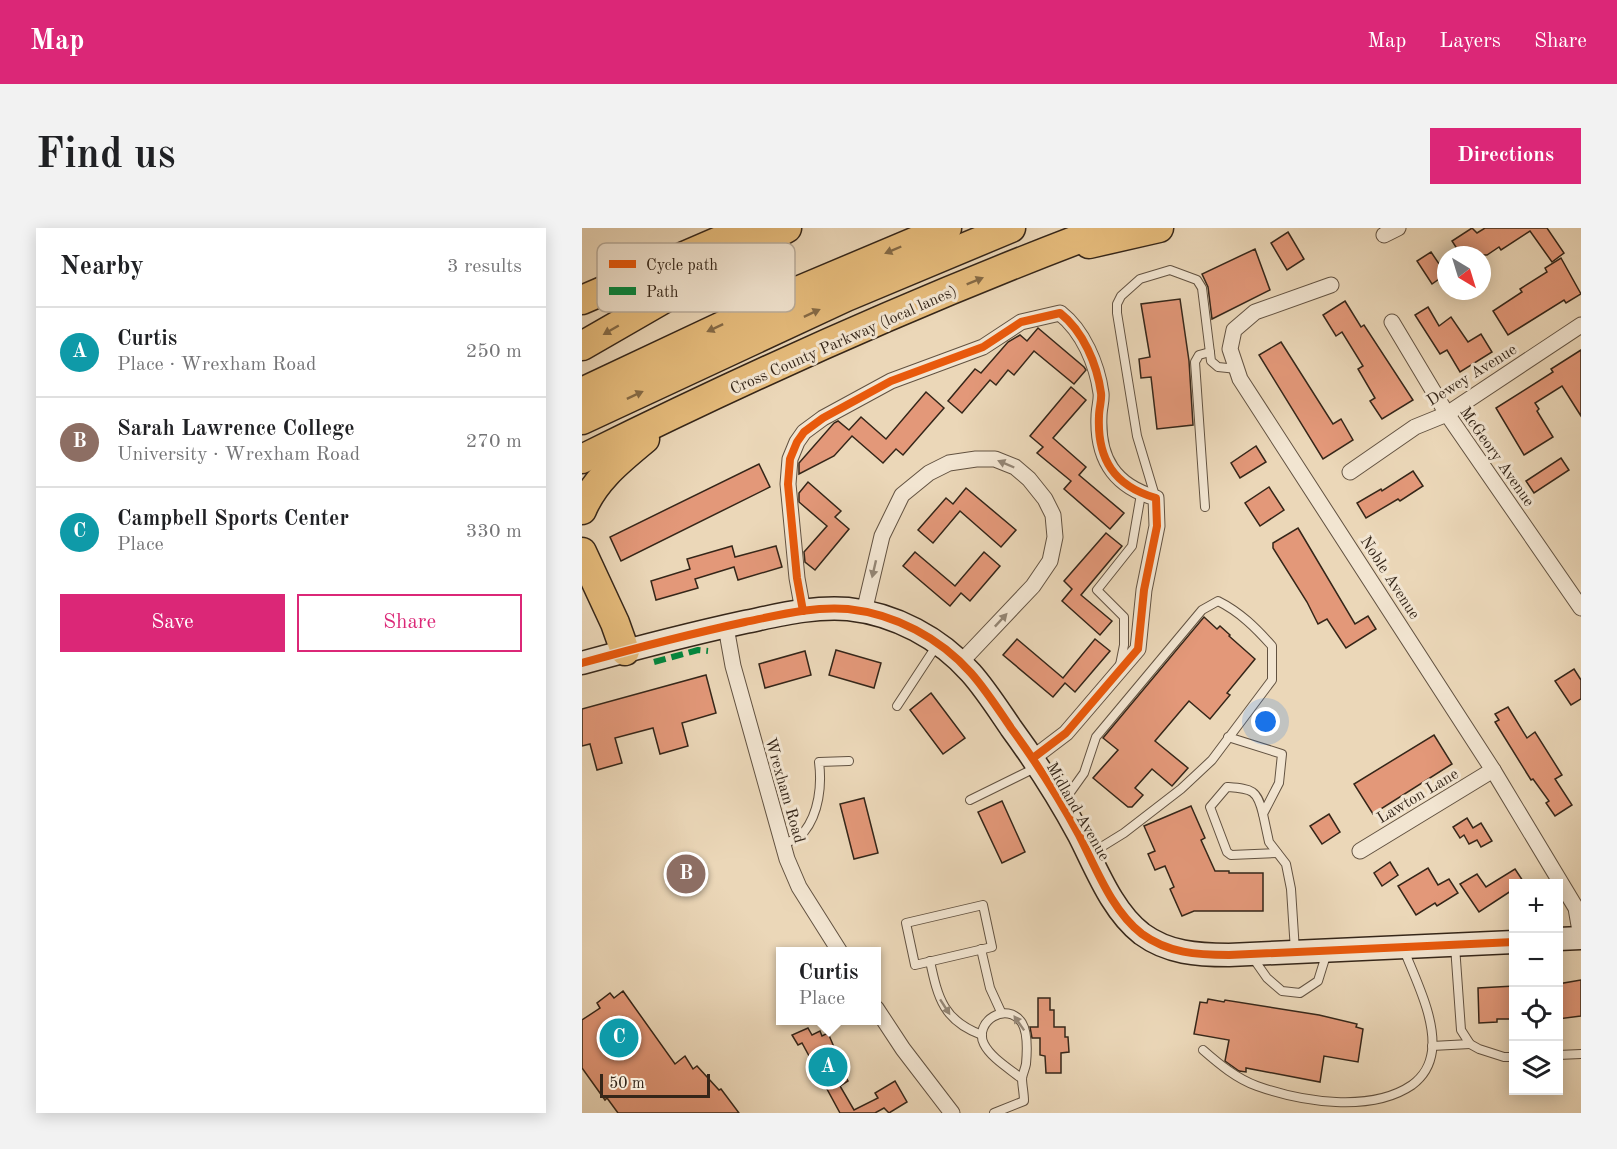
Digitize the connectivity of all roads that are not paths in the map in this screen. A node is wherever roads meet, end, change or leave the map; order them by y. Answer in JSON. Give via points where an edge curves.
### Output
{"nodes":[{"id":1,"x":749,"y":228,"type":"edge"},
{"id":2,"x":788,"y":228,"type":"edge"},
{"id":3,"x":947,"y":228,"type":"edge"},
{"id":4,"x":1011,"y":228,"type":"edge"},
{"id":5,"x":1108,"y":228,"type":"edge"},
{"id":6,"x":1159,"y":228,"type":"edge"},
{"id":7,"x":714,"y":243,"type":"edge"},
{"id":8,"x":762,"y":243,"type":"edge"},
{"id":9,"x":1040,"y":255,"type":"junction"},
{"id":10,"x":1331,"y":285,"type":"dead end"},
{"id":11,"x":795,"y":292,"type":"edge"},
{"id":12,"x":597,"y":294,"type":"edge"},
{"id":13,"x":582,"y":300,"type":"edge"},
{"id":14,"x":641,"y":312,"type":"edge"},
{"id":15,"x":752,"y":312,"type":"edge"},
{"id":16,"x":1392,"y":322,"type":"dead end"},
{"id":17,"x":1581,"y":325,"type":"edge"},
{"id":18,"x":582,"y":346,"type":"edge"},
{"id":19,"x":1210,"y":352,"type":"junction"},
{"id":20,"x":1237,"y":369,"type":"junction"},
{"id":21,"x":582,"y":392,"type":"edge"},
{"id":22,"x":1447,"y":414,"type":"junction"},
{"id":23,"x":672,"y":416,"type":"junction"},
{"id":24,"x":582,"y":420,"type":"edge"},
{"id":25,"x":582,"y":459,"type":"edge"},
{"id":26,"x":1350,"y":472,"type":"dead end"},
{"id":27,"x":1149,"y":496,"type":"junction"},
{"id":28,"x":1205,"y":507,"type":"dead end"},
{"id":29,"x":582,"y":510,"type":"edge"},
{"id":30,"x":582,"y":552,"type":"edge"},
{"id":31,"x":582,"y":587,"type":"edge"},
{"id":32,"x":1581,"y":608,"type":"edge"},
{"id":33,"x":803,"y":611,"type":"junction"},
{"id":34,"x":864,"y":612,"type":"junction"},
{"id":35,"x":726,"y":627,"type":"junction"},
{"id":36,"x":938,"y":644,"type":"junction"},
{"id":37,"x":598,"y":657,"type":"edge"},
{"id":38,"x":960,"y":662,"type":"junction"},
{"id":39,"x":1118,"y":673,"type":"junction"},
{"id":40,"x":897,"y":706,"type":"dead end"},
{"id":41,"x":1228,"y":737,"type":"junction"},
{"id":42,"x":849,"y":761,"type":"dead end"},
{"id":43,"x":1036,"y":762,"type":"junction"},
{"id":44,"x":1493,"y":770,"type":"junction"},
{"id":45,"x":970,"y":800,"type":"dead end"},
{"id":46,"x":1062,"y":804,"type":"junction"},
{"id":47,"x":1263,"y":814,"type":"junction"},
{"id":48,"x":783,"y":844,"type":"junction"},
{"id":49,"x":1360,"y":851,"type":"dead end"},
{"id":50,"x":1277,"y":853,"type":"junction"},
{"id":51,"x":1089,"y":854,"type":"junction"},
{"id":52,"x":1581,"y":937,"type":"edge"},
{"id":53,"x":1563,"y":939,"type":"edge"},
{"id":54,"x":1509,"y":942,"type":"edge"},
{"id":55,"x":1455,"y":945,"type":"junction"},
{"id":56,"x":837,"y":947,"type":"edge"},
{"id":57,"x":1403,"y":947,"type":"junction"},
{"id":58,"x":981,"y":950,"type":"junction"},
{"id":59,"x":1327,"y":951,"type":"junction"},
{"id":60,"x":1295,"y":952,"type":"junction"},
{"id":61,"x":1251,"y":954,"type":"junction"},
{"id":62,"x":930,"y":961,"type":"junction"},
{"id":63,"x":1001,"y":1012,"type":"junction"},
{"id":64,"x":881,"y":1016,"type":"edge"},
{"id":65,"x":982,"y":1035,"type":"junction"},
{"id":66,"x":1470,"y":1044,"type":"junction"},
{"id":67,"x":1432,"y":1046,"type":"junction"},
{"id":68,"x":1203,"y":1050,"type":"dead end"},
{"id":69,"x":1581,"y":1054,"type":"edge"},
{"id":70,"x":1563,"y":1055,"type":"edge"},
{"id":71,"x":1509,"y":1056,"type":"edge"},
{"id":72,"x":1022,"y":1079,"type":"junction"},
{"id":73,"x":952,"y":1113,"type":"edge"},
{"id":74,"x":994,"y":1113,"type":"edge"}],
"edges":[{"from":1,"to":7,"type":"highway"},
{"from":2,"to":8,"type":"highway","one_way":true},
{"from":3,"to":11,"type":"highway","one_way":true},
{"from":24,"to":4,"type":"highway","one_way":true,"via":[[846,297]]},
{"from":5,"to":9,"type":"highway","name":"Cross County Parkway (local lanes)"},
{"from":6,"to":9,"type":"highway"},
{"from":23,"to":9,"type":"highway","name":"Cross County Parkway (local lanes)","one_way":true},
{"from":10,"to":20,"type":"street","name":"Noble Avenue","via":[[1256,312],[1234,330],[1230,349]]},
{"from":12,"to":13,"type":"highway"},
{"from":14,"to":18,"type":"highway","one_way":true},
{"from":15,"to":21,"type":"highway","one_way":true},
{"from":16,"to":22,"type":"street","name":"McGeory Avenue"},
{"from":17,"to":22,"type":"street","name":"Dewey Avenue"},
{"from":19,"to":20,"type":"lane","via":[[1218,367]]},
{"from":19,"to":27,"type":"lane","via":[[1202,288],[1197,280],[1170,270],[1140,279],[1121,296],[1117,313]]},
{"from":19,"to":28,"type":"lane","via":[[1199,355],[1195,362]]},
{"from":20,"to":44,"type":"street","name":"Noble Avenue","via":[[1249,394]]},
{"from":22,"to":26,"type":"street","name":"Dewey Avenue","via":[[1415,427]]},
{"from":22,"to":32,"type":"street","name":"McGeory Avenue"},
{"from":23,"to":25,"type":"highway","name":"Cross County Parkway (local lanes)"},
{"from":23,"to":29,"type":"highway","via":[[600,478]]},
{"from":27,"to":33,"type":"street","via":[[1124,485],[1102,455],[1101,395],[1093,360],[1071,321],[1060,313],[1021,322],[983,347],[891,381],[804,432],[790,459],[788,484]]},
{"from":27,"to":39,"type":"street","via":[[1157,526],[1144,590],[1138,649]]},
{"from":27,"to":39,"type":"lane","via":[[1132,546],[1097,590],[1125,617]]},
{"from":30,"to":37,"type":"highway","via":[[615,623]]},
{"from":31,"to":37,"type":"highway","via":[[594,614]]},
{"from":33,"to":34,"type":"street","name":"Midland Avenue","via":[[833,608]]},
{"from":33,"to":35,"type":"street","name":"Midland Avenue"},
{"from":34,"to":36,"type":"street","name":"Midland Avenue","via":[[893,619]]},
{"from":38,"to":34,"type":"street","one_way":true,"via":[[1033,586],[1050,561],[1055,537],[1053,515],[1045,499],[1015,467],[995,459],[949,463],[902,495],[882,536]]},
{"from":35,"to":37,"type":"street","name":"Midland Avenue"},
{"from":35,"to":48,"type":"street","name":"Wrexham Road","via":[[733,666]]},
{"from":36,"to":38,"type":"street","name":"Midland Avenue"},
{"from":36,"to":40,"type":"lane"},
{"from":38,"to":43,"type":"street","name":"Midland Avenue"},
{"from":39,"to":43,"type":"street"},
{"from":41,"to":46,"type":"lane","via":[[1272,680],[1272,646],[1243,616],[1218,601],[1202,610],[1096,737],[1084,773]]},
{"from":41,"to":47,"type":"lane","via":[[1282,754],[1279,783]]},
{"from":41,"to":51,"type":"lane","via":[[1212,760],[1182,789]]},
{"from":42,"to":48,"type":"lane","via":[[819,762],[817,807],[803,834]]},
{"from":43,"to":45,"type":"lane"},
{"from":43,"to":46,"type":"street","name":"Midland Avenue"},
{"from":44,"to":49,"type":"street","name":"Lawton Lane"},
{"from":44,"to":52,"type":"street","name":"Noble Avenue","via":[[1576,908]]},
{"from":46,"to":51,"type":"street","name":"Midland Avenue"},
{"from":47,"to":50,"type":"lane","via":[[1269,842]]},
{"from":47,"to":50,"type":"lane","via":[[1259,798],[1249,789],[1227,787],[1210,807],[1231,855]]},
{"from":48,"to":56,"type":"street","name":"Wrexham Road","via":[[799,887]]},
{"from":50,"to":60,"type":"lane","via":[[1287,864]]},
{"from":51,"to":61,"type":"street","name":"Midland Avenue","via":[[1125,918],[1155,943],[1200,954]]},
{"from":52,"to":53,"type":"street"},
{"from":54,"to":55,"type":"street","name":"Midland Avenue"},
{"from":55,"to":57,"type":"street","name":"Midland Avenue"},
{"from":55,"to":66,"type":"lane","via":[[1461,1030]]},
{"from":57,"to":59,"type":"street","name":"Midland Avenue"},
{"from":57,"to":67,"type":"lane","via":[[1422,994]]},
{"from":58,"to":62,"type":"lane"},
{"from":58,"to":62,"type":"lane","via":[[992,947],[983,905],[906,923],[915,965]]},
{"from":58,"to":63,"type":"lane","via":[[990,988]]},
{"from":59,"to":60,"type":"street","name":"Midland Avenue"},
{"from":59,"to":61,"type":"lane","via":[[1318,981],[1300,993],[1282,991],[1267,978]]},
{"from":60,"to":61,"type":"street","name":"Midland Avenue"},
{"from":62,"to":65,"type":"lane","one_way":true,"via":[[939,998],[948,1014],[966,1029]]},
{"from":63,"to":65,"type":"lane","via":[[993,1016]]},
{"from":72,"to":63,"type":"lane","one_way":true,"via":[[1026,1034],[1022,1022]]},
{"from":64,"to":73,"type":"street"},
{"from":65,"to":72,"type":"lane","via":[[990,1051]]},
{"from":66,"to":67,"type":"lane"},
{"from":66,"to":71,"type":"lane"},
{"from":67,"to":68,"type":"lane","via":[[1426,1072],[1404,1091],[1371,1104],[1353,1105],[1292,1096],[1255,1085]]},
{"from":69,"to":70,"type":"lane"},
{"from":72,"to":74,"type":"lane","via":[[1024,1101]]}]}
